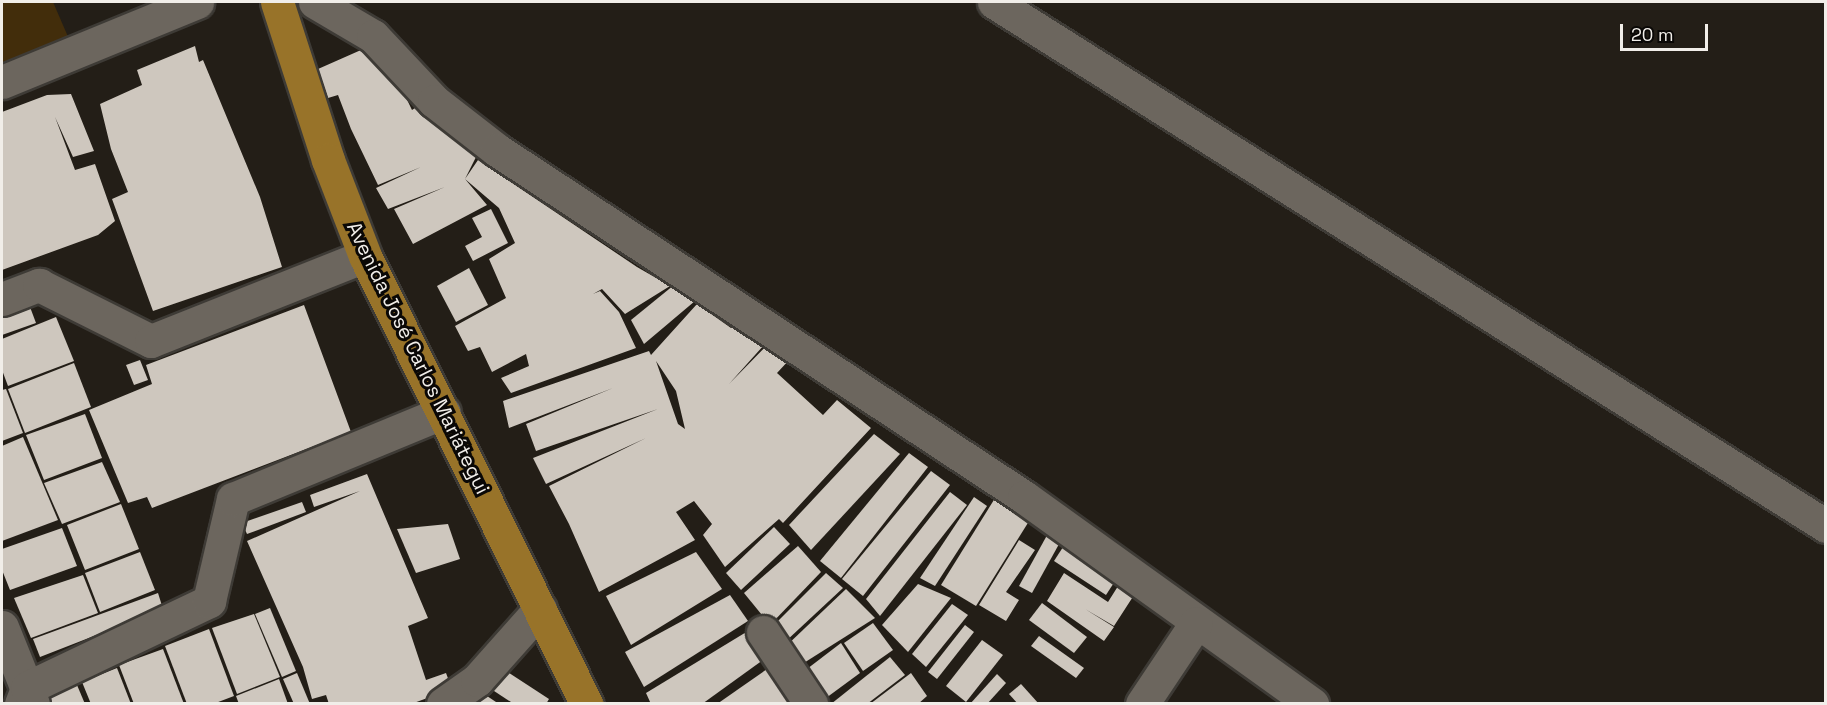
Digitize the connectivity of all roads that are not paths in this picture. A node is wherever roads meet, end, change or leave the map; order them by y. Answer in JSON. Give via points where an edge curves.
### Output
{"nodes":[{"id":1,"x":197,"y":2,"type":"edge"},
{"id":2,"x":277,"y":2,"type":"edge"},
{"id":3,"x":315,"y":2,"type":"edge"},
{"id":4,"x":994,"y":2,"type":"edge"},
{"id":5,"x":2,"y":82,"type":"edge"},
{"id":6,"x":365,"y":255,"type":"junction"},
{"id":7,"x":2,"y":299,"type":"edge"},
{"id":8,"x":444,"y":412,"type":"junction"},
{"id":9,"x":1826,"y":526,"type":"edge"},
{"id":10,"x":540,"y":609,"type":"junction"},
{"id":11,"x":1196,"y":622,"type":"junction"},
{"id":12,"x":2,"y":627,"type":"edge"},
{"id":13,"x":763,"y":632,"type":"dead end"},
{"id":14,"x":27,"y":698,"type":"edge"},
{"id":15,"x":443,"y":704,"type":"edge"},
{"id":16,"x":586,"y":704,"type":"edge"},
{"id":17,"x":812,"y":704,"type":"edge"},
{"id":18,"x":1142,"y":704,"type":"edge"},
{"id":19,"x":1312,"y":704,"type":"edge"}],
"edges":[{"from":1,"to":5,"type":"street"},
{"from":2,"to":6,"type":"main road","name":"Avenida José Carlos Mariátegui","via":[[328,160]]},
{"from":3,"to":11,"type":"street","via":[[372,36],[434,100],[497,150],[1024,497]]},
{"from":4,"to":9,"type":"street"},
{"from":6,"to":7,"type":"street","via":[[151,341],[39,285]]},
{"from":6,"to":8,"type":"main road","name":"Avenida José Carlos Mariátegui"},
{"from":8,"to":10,"type":"main road","name":"Avenida José Carlos Mariátegui"},
{"from":8,"to":14,"type":"street","via":[[233,499],[209,601]]},
{"from":10,"to":15,"type":"street","via":[[477,680]]},
{"from":10,"to":16,"type":"main road","name":"Avenida José Carlos Mariátegui"},
{"from":11,"to":18,"type":"street"},
{"from":11,"to":19,"type":"street"},
{"from":12,"to":14,"type":"street"},
{"from":13,"to":17,"type":"street"}]}
